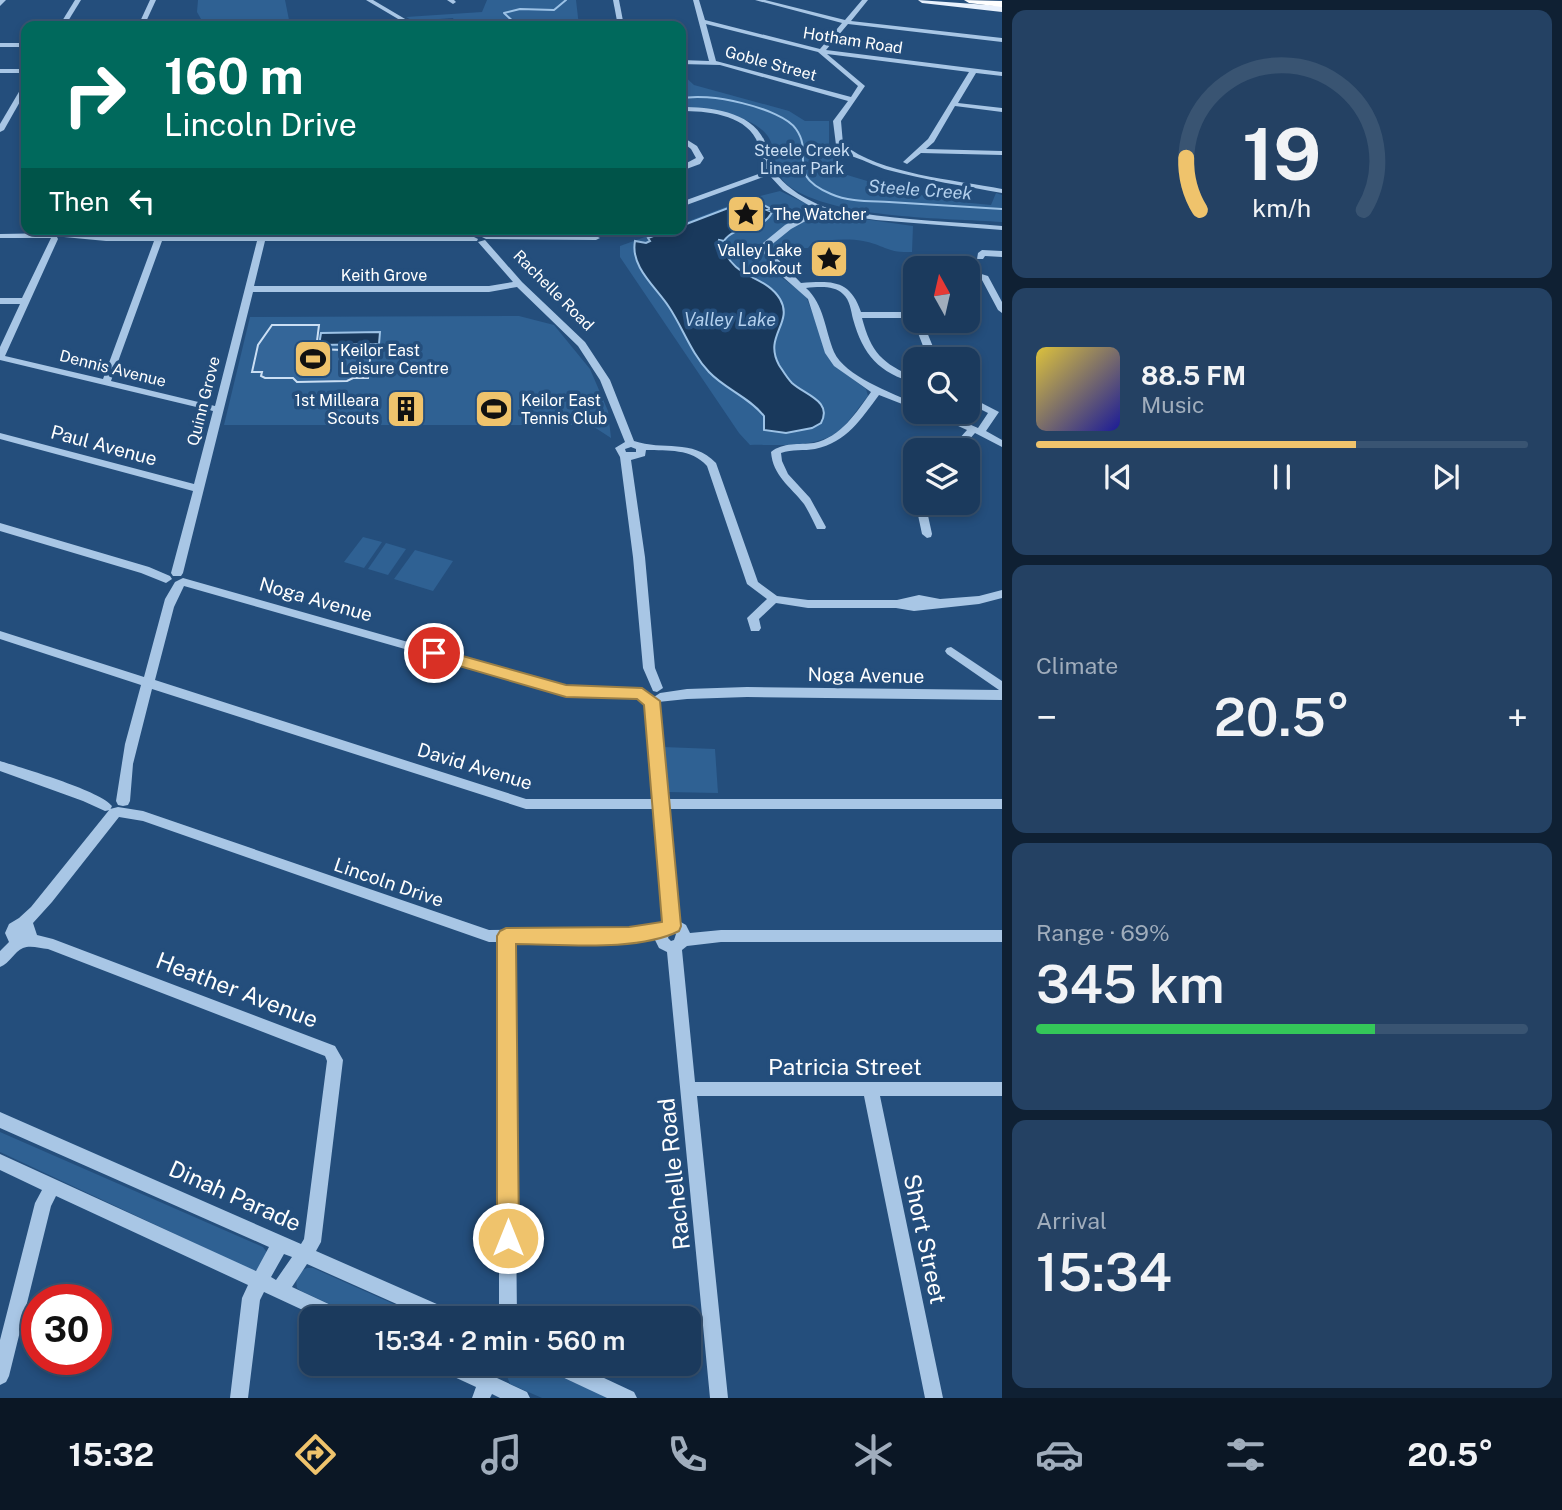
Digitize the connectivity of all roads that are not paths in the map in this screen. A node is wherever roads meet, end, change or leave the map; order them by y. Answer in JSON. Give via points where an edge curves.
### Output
{"nodes":[{"id":1,"x":78,"y":0,"type":"edge"},
{"id":2,"x":153,"y":0,"type":"edge"},
{"id":3,"x":369,"y":0,"type":"edge"},
{"id":4,"x":616,"y":0,"type":"edge"},
{"id":5,"x":696,"y":0,"type":"edge"},
{"id":6,"x":758,"y":0,"type":"edge"},
{"id":7,"x":864,"y":0,"type":"edge"},
{"id":8,"x":922,"y":0,"type":"edge"},
{"id":9,"x":969,"y":0,"type":"edge"},
{"id":10,"x":1002,"y":6,"type":"edge"},
{"id":11,"x":65,"y":21,"type":"edge"},
{"id":12,"x":143,"y":21,"type":"edge"},
{"id":13,"x":405,"y":21,"type":"edge"},
{"id":14,"x":620,"y":21,"type":"edge"},
{"id":15,"x":702,"y":21,"type":"junction"},
{"id":16,"x":846,"y":22,"type":"junction"},
{"id":17,"x":1002,"y":40,"type":"edge"},
{"id":18,"x":21,"y":45,"type":"edge"},
{"id":19,"x":0,"y":46,"type":"edge"},
{"id":20,"x":821,"y":51,"type":"junction"},
{"id":21,"x":686,"y":62,"type":"edge"},
{"id":22,"x":713,"y":62,"type":"junction"},
{"id":23,"x":974,"y":70,"type":"junction"},
{"id":24,"x":0,"y":71,"type":"edge"},
{"id":25,"x":21,"y":71,"type":"edge"},
{"id":26,"x":1002,"y":74,"type":"edge"},
{"id":27,"x":21,"y":94,"type":"edge"},
{"id":28,"x":853,"y":100,"type":"junction"},
{"id":29,"x":952,"y":104,"type":"junction"},
{"id":30,"x":686,"y":109,"type":"edge"},
{"id":31,"x":1002,"y":110,"type":"edge"},
{"id":32,"x":0,"y":130,"type":"edge"},
{"id":33,"x":686,"y":142,"type":"edge"},
{"id":34,"x":918,"y":151,"type":"junction"},
{"id":35,"x":1002,"y":153,"type":"edge"},
{"id":36,"x":907,"y":162,"type":"dead end"},
{"id":37,"x":686,"y":167,"type":"edge"},
{"id":38,"x":770,"y":172,"type":"junction"},
{"id":39,"x":1002,"y":191,"type":"edge"},
{"id":40,"x":686,"y":203,"type":"edge"},
{"id":41,"x":821,"y":209,"type":"junction"},
{"id":42,"x":1002,"y":228,"type":"edge"},
{"id":43,"x":21,"y":234,"type":"edge"},
{"id":44,"x":46,"y":235,"type":"edge"},
{"id":45,"x":216,"y":235,"type":"edge"},
{"id":46,"x":238,"y":235,"type":"edge"},
{"id":47,"x":0,"y":236,"type":"edge"},
{"id":48,"x":479,"y":236,"type":"edge"},
{"id":49,"x":778,"y":236,"type":"joint"},
{"id":50,"x":262,"y":238,"type":"junction"},
{"id":51,"x":596,"y":238,"type":"dead end"},
{"id":52,"x":57,"y":239,"type":"junction"},
{"id":53,"x":159,"y":239,"type":"junction"},
{"id":54,"x":1002,"y":254,"type":"edge"},
{"id":55,"x":980,"y":257,"type":"dead end"},
{"id":56,"x":773,"y":258,"type":"joint"},
{"id":57,"x":980,"y":276,"type":"edge"},
{"id":58,"x":519,"y":284,"type":"junction"},
{"id":59,"x":800,"y":286,"type":"junction"},
{"id":60,"x":249,"y":289,"type":"junction"},
{"id":61,"x":0,"y":301,"type":"edge"},
{"id":62,"x":27,"y":301,"type":"junction"},
{"id":63,"x":1002,"y":310,"type":"edge"},
{"id":64,"x":858,"y":315,"type":"junction"},
{"id":65,"x":903,"y":315,"type":"edge"},
{"id":66,"x":0,"y":357,"type":"edge"},
{"id":67,"x":903,"y":375,"type":"edge"},
{"id":68,"x":106,"y":383,"type":"junction"},
{"id":69,"x":877,"y":391,"type":"junction"},
{"id":70,"x":903,"y":401,"type":"edge"},
{"id":71,"x":980,"y":405,"type":"edge"},
{"id":72,"x":219,"y":410,"type":"junction"},
{"id":73,"x":961,"y":424,"type":"edge"},
{"id":74,"x":976,"y":430,"type":"junction"},
{"id":75,"x":0,"y":436,"type":"edge"},
{"id":76,"x":967,"y":438,"type":"edge"},
{"id":77,"x":1002,"y":444,"type":"edge"},
{"id":78,"x":637,"y":450,"type":"junction"},
{"id":79,"x":629,"y":475,"type":"junction"},
{"id":80,"x":199,"y":489,"type":"junction"},
{"id":81,"x":923,"y":515,"type":"edge"},
{"id":82,"x":0,"y":527,"type":"edge"},
{"id":83,"x":821,"y":527,"type":"dead end"},
{"id":84,"x":927,"y":534,"type":"dead end"},
{"id":85,"x":174,"y":579,"type":"junction"},
{"id":86,"x":1002,"y":594,"type":"edge"},
{"id":87,"x":774,"y":599,"type":"junction"},
{"id":88,"x":755,"y":628,"type":"dead end"},
{"id":89,"x":0,"y":635,"type":"edge"},
{"id":90,"x":951,"y":651,"type":"dead end"},
{"id":91,"x":149,"y":683,"type":"junction"},
{"id":92,"x":1002,"y":687,"type":"edge"},
{"id":93,"x":652,"y":693,"type":"junction"},
{"id":94,"x":1002,"y":695,"type":"edge"},
{"id":95,"x":0,"y":766,"type":"edge"},
{"id":96,"x":662,"y":804,"type":"junction"},
{"id":97,"x":1002,"y":804,"type":"edge"},
{"id":98,"x":114,"y":806,"type":"junction"},
{"id":99,"x":17,"y":931,"type":"edge"},
{"id":100,"x":506,"y":936,"type":"junction"},
{"id":101,"x":672,"y":936,"type":"junction"},
{"id":102,"x":1002,"y":936,"type":"edge"},
{"id":103,"x":0,"y":961,"type":"edge"},
{"id":104,"x":688,"y":1089,"type":"junction"},
{"id":105,"x":1002,"y":1089,"type":"edge"},
{"id":106,"x":871,"y":1090,"type":"junction"},
{"id":107,"x":0,"y":1120,"type":"edge"},
{"id":108,"x":0,"y":1162,"type":"edge"},
{"id":109,"x":53,"y":1186,"type":"junction"},
{"id":110,"x":280,"y":1243,"type":"junction"},
{"id":111,"x":306,"y":1254,"type":"junction"},
{"id":112,"x":259,"y":1281,"type":"junction"},
{"id":113,"x":279,"y":1291,"type":"junction"},
{"id":114,"x":313,"y":1306,"type":"edge"},
{"id":115,"x":422,"y":1306,"type":"edge"},
{"id":116,"x":508,"y":1306,"type":"edge"},
{"id":117,"x":0,"y":1376,"type":"edge"},
{"id":118,"x":463,"y":1376,"type":"edge"},
{"id":119,"x":580,"y":1376,"type":"edge"},
{"id":120,"x":484,"y":1390,"type":"edge"},
{"id":121,"x":239,"y":1398,"type":"edge"},
{"id":122,"x":521,"y":1398,"type":"edge"},
{"id":123,"x":628,"y":1398,"type":"edge"},
{"id":124,"x":719,"y":1398,"type":"edge"},
{"id":125,"x":934,"y":1398,"type":"edge"}],
"edges":[{"from":1,"to":11,"type":"street"},
{"from":2,"to":12,"type":"street"},
{"from":3,"to":13,"type":"street"},
{"from":4,"to":14,"type":"street"},
{"from":5,"to":15,"type":"street"},
{"from":6,"to":16,"type":"street"},
{"from":7,"to":16,"type":"street"},
{"from":8,"to":10,"type":"main road"},
{"from":9,"to":10,"type":"highway"},
{"from":15,"to":20,"type":"street","name":"Hotham Road"},
{"from":15,"to":22,"type":"street"},
{"from":16,"to":17,"type":"street"},
{"from":16,"to":20,"type":"street"},
{"from":18,"to":19,"type":"street"},
{"from":20,"to":23,"type":"street","name":"Hotham Road"},
{"from":20,"to":28,"type":"street","via":[[862,84]]},
{"from":21,"to":22,"type":"street","name":"Goble Street"},
{"from":22,"to":28,"type":"street","name":"Goble Street"},
{"from":23,"to":26,"type":"street","name":"Hotham Road"},
{"from":23,"to":29,"type":"street"},
{"from":24,"to":25,"type":"street"},
{"from":27,"to":32,"type":"street"},
{"from":28,"to":39,"type":"street","via":[[837,121],[840,152],[895,169]]},
{"from":29,"to":31,"type":"street"},
{"from":29,"to":34,"type":"street"},
{"from":30,"to":38,"type":"street","via":[[714,112],[746,124],[761,140]]},
{"from":33,"to":37,"type":"street","via":[[700,158]]},
{"from":34,"to":35,"type":"street"},
{"from":34,"to":36,"type":"street"},
{"from":38,"to":40,"type":"street"},
{"from":38,"to":41,"type":"street","via":[[788,190]]},
{"from":41,"to":42,"type":"street"},
{"from":41,"to":49,"type":"street"},
{"from":43,"to":47,"type":"street"},
{"from":44,"to":52,"type":"street"},
{"from":45,"to":53,"type":"street"},
{"from":46,"to":50,"type":"street"},
{"from":48,"to":50,"type":"street"},
{"from":48,"to":51,"type":"street"},
{"from":48,"to":58,"type":"street","name":"Rachelle Road"},
{"from":49,"to":56,"type":"street"},
{"from":50,"to":60,"type":"street","name":"Quinn Grove"},
{"from":52,"to":53,"type":"street"},
{"from":52,"to":62,"type":"street"},
{"from":53,"to":68,"type":"street"},
{"from":54,"to":55,"type":"street","via":[[982,253]]},
{"from":56,"to":59,"type":"street"},
{"from":57,"to":63,"type":"street"},
{"from":58,"to":60,"type":"street","name":"Keith Grove","via":[[489,289]]},
{"from":58,"to":78,"type":"street","name":"Rachelle Road","via":[[582,344],[605,380]]},
{"from":59,"to":64,"type":"street","via":[[837,284]]},
{"from":59,"to":69,"type":"street","via":[[812,298],[837,364]]},
{"from":60,"to":72,"type":"street","name":"Quinn Grove"},
{"from":61,"to":62,"type":"street"},
{"from":62,"to":66,"type":"street"},
{"from":64,"to":65,"type":"street"},
{"from":64,"to":67,"type":"street","via":[[876,359]]},
{"from":66,"to":68,"type":"street","name":"Dennis Avenue"},
{"from":68,"to":72,"type":"street","name":"Dennis Avenue"},
{"from":69,"to":70,"type":"street"},
{"from":69,"to":83,"type":"street","via":[[838,438],[776,452],[783,477],[811,507]]},
{"from":71,"to":74,"type":"street","via":[[994,412]]},
{"from":72,"to":80,"type":"street","name":"Quinn Grove"},
{"from":73,"to":74,"type":"street"},
{"from":74,"to":76,"type":"street"},
{"from":74,"to":77,"type":"street"},
{"from":75,"to":80,"type":"street","name":"Paul Avenue"},
{"from":78,"to":79,"type":"street"},
{"from":78,"to":79,"type":"street","name":"Rachelle Road","via":[[620,448]]},
{"from":78,"to":87,"type":"street","via":[[685,452],[714,474],[753,584]]},
{"from":79,"to":93,"type":"street","name":"Rachelle Road"},
{"from":80,"to":85,"type":"street","name":"Quinn Grove"},
{"from":81,"to":84,"type":"street"},
{"from":82,"to":85,"type":"street","name":"Noga Avenue"},
{"from":85,"to":91,"type":"street","name":"Quinn Grove"},
{"from":85,"to":93,"type":"street","name":"Noga Avenue","via":[[566,691]]},
{"from":86,"to":87,"type":"street","via":[[916,609],[897,604],[808,604]]},
{"from":87,"to":88,"type":"street","via":[[753,618]]},
{"from":89,"to":91,"type":"street","name":"David Avenue"},
{"from":90,"to":92,"type":"street"},
{"from":91,"to":96,"type":"street","name":"David Avenue","via":[[526,804]]},
{"from":91,"to":98,"type":"street","name":"Quinn Grove"},
{"from":93,"to":94,"type":"street","name":"Noga Avenue"},
{"from":93,"to":96,"type":"street","name":"Rachelle Road"},
{"from":95,"to":98,"type":"street","name":"Lincoln Drive"},
{"from":96,"to":97,"type":"street","name":"David Avenue"},
{"from":96,"to":101,"type":"street","name":"Rachelle Road"},
{"from":98,"to":99,"type":"street","via":[[39,909]]},
{"from":98,"to":100,"type":"street","name":"Lincoln Drive","via":[[474,932]]},
{"from":99,"to":103,"type":"street"},
{"from":99,"to":111,"type":"street","name":"Heather Avenue","via":[[330,1051],[335,1060],[316,1221]]},
{"from":100,"to":101,"type":"street","name":"Lincoln Drive"},
{"from":100,"to":116,"type":"street"},
{"from":101,"to":102,"type":"street","name":"Lincoln Drive"},
{"from":101,"to":104,"type":"street","name":"Rachelle Road"},
{"from":104,"to":106,"type":"street","name":"Patricia Street"},
{"from":104,"to":124,"type":"street","name":"Rachelle Road"},
{"from":105,"to":106,"type":"street","name":"Patricia Street"},
{"from":106,"to":125,"type":"street","name":"Short Street"},
{"from":107,"to":110,"type":"street","name":"Dinah Parade"},
{"from":108,"to":109,"type":"street"},
{"from":109,"to":112,"type":"street"},
{"from":109,"to":117,"type":"street","via":[[43,1203]]},
{"from":110,"to":111,"type":"street","name":"Dinah Parade"},
{"from":110,"to":112,"type":"street"},
{"from":111,"to":113,"type":"street","name":"Heather Avenue"},
{"from":111,"to":115,"type":"street","name":"Dinah Parade"},
{"from":112,"to":113,"type":"street"},
{"from":112,"to":121,"type":"street","via":[[251,1298]]},
{"from":113,"to":114,"type":"street"},
{"from":118,"to":120,"type":"street"},
{"from":119,"to":123,"type":"street"},
{"from":120,"to":122,"type":"street"}]}
